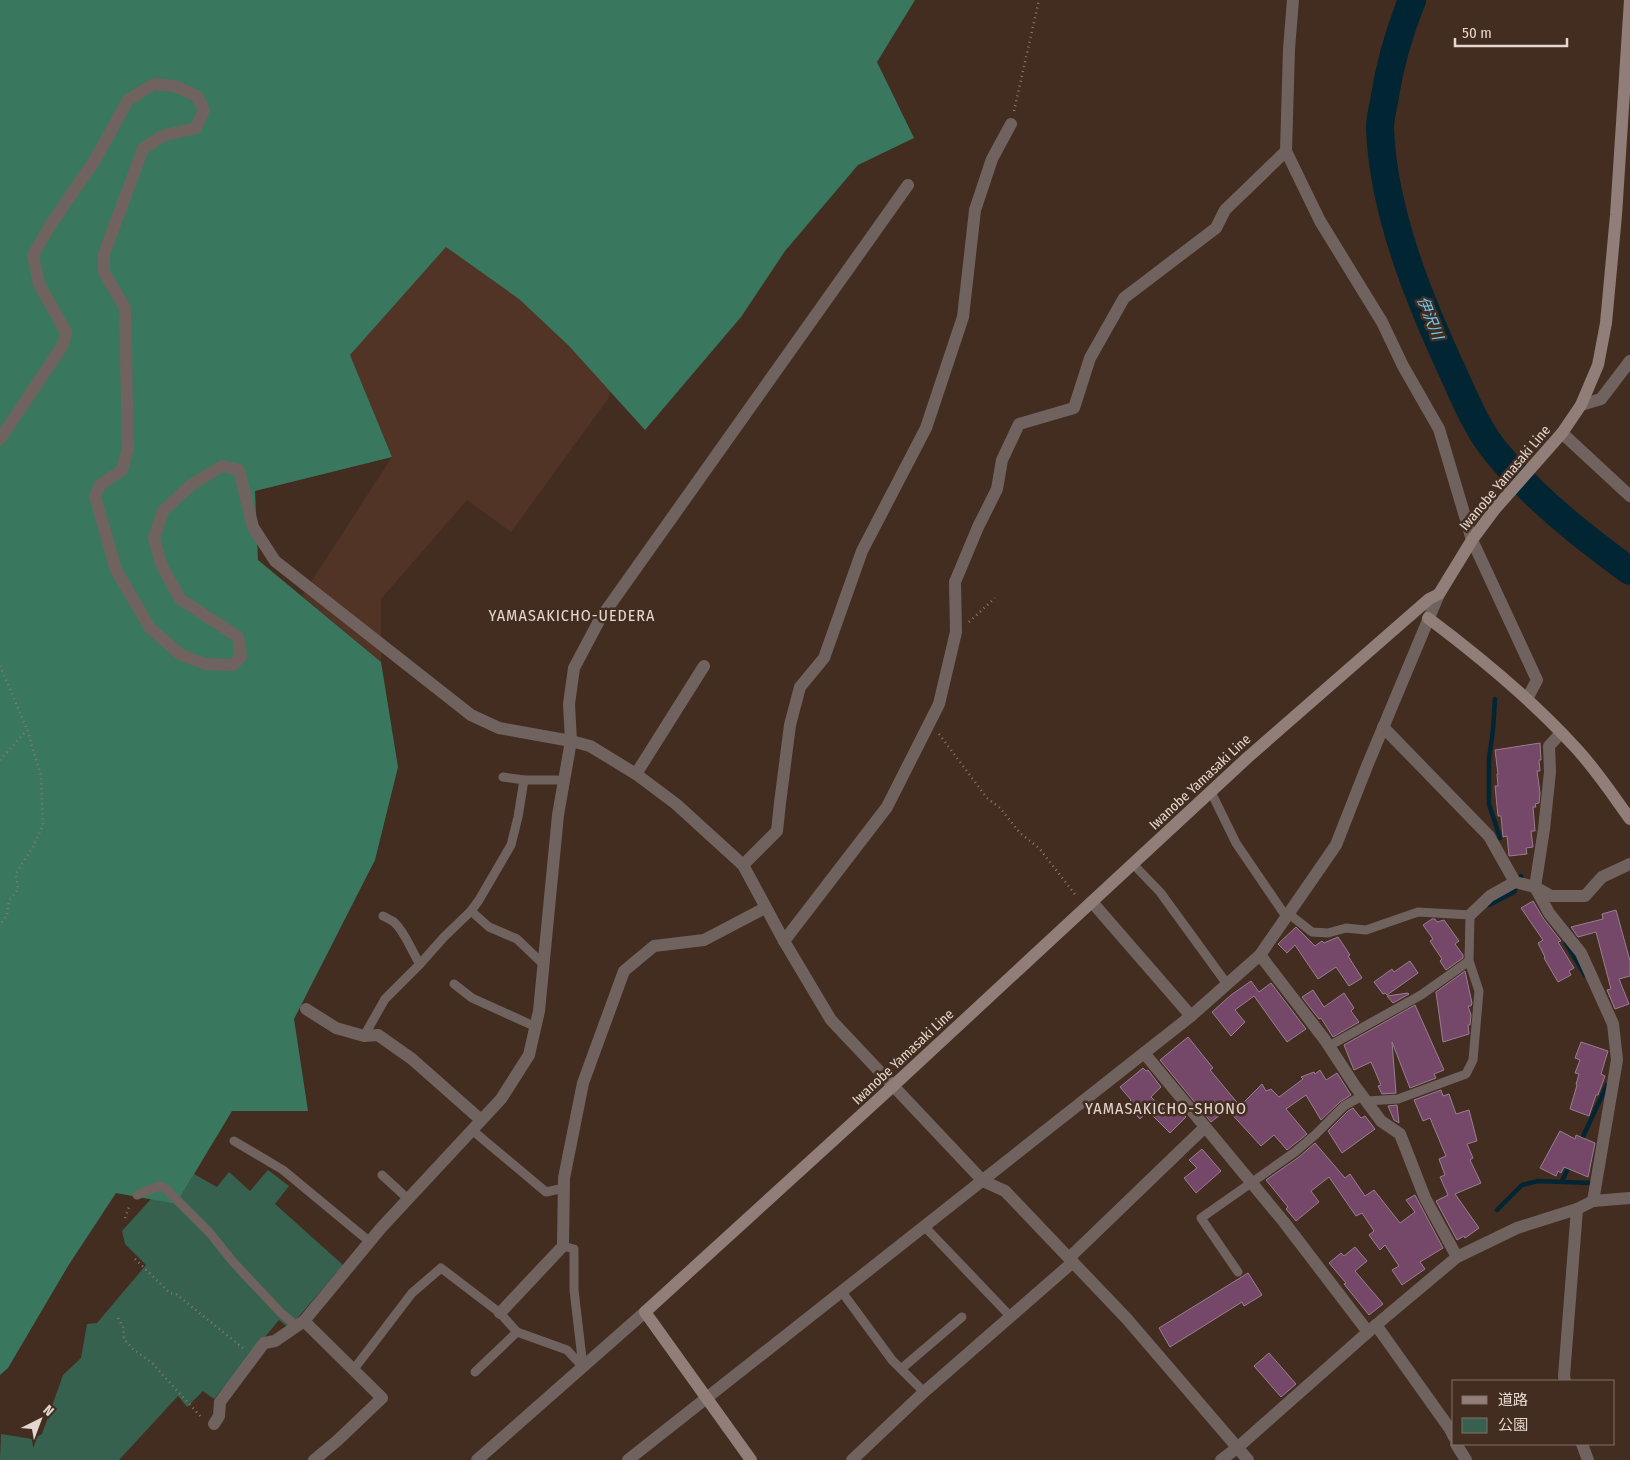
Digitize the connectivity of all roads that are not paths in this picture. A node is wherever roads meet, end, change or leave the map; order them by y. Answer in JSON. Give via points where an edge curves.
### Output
{"nodes":[{"id":1,"x":1293,"y":0,"type":"edge"},
{"id":2,"x":1630,"y":0,"type":"edge"},
{"id":3,"x":1011,"y":124,"type":"road end"},
{"id":4,"x":1286,"y":151,"type":"junction"},
{"id":5,"x":908,"y":185,"type":"dead end"},
{"id":6,"x":1630,"y":361,"type":"edge"},
{"id":7,"x":1582,"y":405,"type":"junction"},
{"id":8,"x":1560,"y":436,"type":"junction"},
{"id":9,"x":0,"y":439,"type":"edge"},
{"id":10,"x":1630,"y":496,"type":"edge"},
{"id":11,"x":1472,"y":540,"type":"junction"},
{"id":12,"x":1439,"y":594,"type":"junction"},
{"id":13,"x":1428,"y":618,"type":"junction"},
{"id":14,"x":704,"y":666,"type":"dead end"},
{"id":15,"x":1527,"y":698,"type":"junction"},
{"id":16,"x":1383,"y":727,"type":"junction"},
{"id":17,"x":1561,"y":733,"type":"junction"},
{"id":18,"x":570,"y":741,"type":"junction"},
{"id":19,"x":636,"y":774,"type":"junction"},
{"id":20,"x":503,"y":778,"type":"dead end"},
{"id":21,"x":524,"y":780,"type":"junction"},
{"id":22,"x":564,"y":780,"type":"junction"},
{"id":23,"x":1211,"y":792,"type":"junction"},
{"id":24,"x":1630,"y":819,"type":"edge"},
{"id":25,"x":1133,"y":864,"type":"junction"},
{"id":26,"x":1630,"y":864,"type":"edge"},
{"id":27,"x":744,"y":865,"type":"junction"},
{"id":28,"x":1515,"y":882,"type":"junction"},
{"id":29,"x":1535,"y":887,"type":"junction"},
{"id":30,"x":1089,"y":905,"type":"junction"},
{"id":31,"x":765,"y":908,"type":"junction"},
{"id":32,"x":472,"y":911,"type":"junction"},
{"id":33,"x":1470,"y":915,"type":"junction"},
{"id":34,"x":383,"y":916,"type":"dead end"},
{"id":35,"x":1288,"y":916,"type":"junction"},
{"id":36,"x":784,"y":941,"type":"junction"},
{"id":37,"x":1260,"y":955,"type":"junction"},
{"id":38,"x":1469,"y":961,"type":"junction"},
{"id":39,"x":420,"y":964,"type":"junction"},
{"id":40,"x":543,"y":964,"type":"junction"},
{"id":41,"x":454,"y":984,"type":"dead end"},
{"id":42,"x":1227,"y":984,"type":"junction"},
{"id":43,"x":306,"y":1009,"type":"dead end"},
{"id":44,"x":1191,"y":1016,"type":"junction"},
{"id":45,"x":536,"y":1027,"type":"junction"},
{"id":46,"x":364,"y":1036,"type":"junction"},
{"id":47,"x":1329,"y":1046,"type":"junction"},
{"id":48,"x":1144,"y":1054,"type":"junction"},
{"id":49,"x":893,"y":1086,"type":"junction"},
{"id":50,"x":1365,"y":1099,"type":"junction"},
{"id":51,"x":482,"y":1120,"type":"junction"},
{"id":52,"x":1205,"y":1127,"type":"junction"},
{"id":53,"x":472,"y":1130,"type":"junction"},
{"id":54,"x":234,"y":1141,"type":"dead end"},
{"id":55,"x":382,"y":1175,"type":"dead end"},
{"id":56,"x":983,"y":1181,"type":"junction"},
{"id":57,"x":1252,"y":1183,"type":"junction"},
{"id":58,"x":564,"y":1188,"type":"junction"},
{"id":59,"x":137,"y":1195,"type":"dead end"},
{"id":60,"x":1630,"y":1198,"type":"edge"},
{"id":61,"x":408,"y":1199,"type":"junction"},
{"id":62,"x":1592,"y":1201,"type":"junction"},
{"id":63,"x":1577,"y":1210,"type":"junction"},
{"id":64,"x":925,"y":1227,"type":"junction"},
{"id":65,"x":370,"y":1242,"type":"junction"},
{"id":66,"x":563,"y":1246,"type":"junction"},
{"id":67,"x":1457,"y":1257,"type":"junction"},
{"id":68,"x":1071,"y":1260,"type":"junction"},
{"id":69,"x":1238,"y":1272,"type":"dead end"},
{"id":70,"x":842,"y":1292,"type":"junction"},
{"id":71,"x":645,"y":1312,"type":"junction"},
{"id":72,"x":500,"y":1313,"type":"junction"},
{"id":73,"x":1010,"y":1316,"type":"junction"},
{"id":74,"x":962,"y":1317,"type":"dead end"},
{"id":75,"x":301,"y":1324,"type":"junction"},
{"id":76,"x":1372,"y":1328,"type":"junction"},
{"id":77,"x":517,"y":1332,"type":"junction"},
{"id":78,"x":582,"y":1367,"type":"junction"},
{"id":79,"x":354,"y":1369,"type":"junction"},
{"id":80,"x":901,"y":1369,"type":"junction"},
{"id":81,"x":475,"y":1372,"type":"dead end"},
{"id":82,"x":1565,"y":1380,"type":"edge"},
{"id":83,"x":924,"y":1392,"type":"junction"},
{"id":84,"x":706,"y":1399,"type":"junction"},
{"id":85,"x":214,"y":1424,"type":"road end"},
{"id":86,"x":1452,"y":1432,"type":"edge"},
{"id":87,"x":1457,"y":1445,"type":"edge"},
{"id":88,"x":1582,"y":1445,"type":"edge"},
{"id":89,"x":1237,"y":1448,"type":"junction"},
{"id":90,"x":314,"y":1460,"type":"edge"},
{"id":91,"x":477,"y":1460,"type":"edge"},
{"id":92,"x":628,"y":1460,"type":"edge"},
{"id":93,"x":751,"y":1460,"type":"edge"},
{"id":94,"x":852,"y":1460,"type":"edge"},
{"id":95,"x":1221,"y":1460,"type":"edge"},
{"id":96,"x":1248,"y":1460,"type":"edge"},
{"id":97,"x":1466,"y":1460,"type":"edge"},
{"id":98,"x":1588,"y":1460,"type":"edge"}],
"edges":[{"from":1,"to":4,"type":"street"},
{"from":2,"to":7,"type":"main road","name":"Iwanobe Yamasaki Line","via":[[1606,323],[1598,365]]},
{"from":3,"to":27,"type":"street","via":[[992,159],[976,210],[963,317],[926,428],[862,551],[824,658],[800,687],[790,725],[777,831]]},
{"from":4,"to":11,"type":"street","via":[[1320,221],[1382,322],[1439,429]]},
{"from":4,"to":36,"type":"street","via":[[1225,210],[1216,228],[1124,298],[1090,358],[1074,408],[1019,424],[1002,460],[997,489],[955,582],[956,632],[940,704],[887,807]]},
{"from":5,"to":18,"type":"street","via":[[600,619],[574,668],[568,704]]},
{"from":6,"to":7,"type":"street","via":[[1601,399]]},
{"from":7,"to":8,"type":"main road","name":"Iwanobe Yamasaki Line"},
{"from":8,"to":10,"type":"street"},
{"from":8,"to":11,"type":"main road","name":"Iwanobe Yamasaki Line"},
{"from":9,"to":18,"type":"street","via":[[63,345],[66,332],[38,284],[33,255],[95,160],[128,100],[154,84],[175,86],[197,96],[204,110],[196,128],[162,136],[142,149],[104,254],[104,272],[125,308],[128,448],[122,470],[100,485],[95,496],[116,570],[150,628],[181,655],[205,664],[232,665],[241,657],[238,637],[180,599],[161,564],[154,538],[163,511],[191,485],[222,466],[239,470],[253,527],[275,561],[471,715],[499,728]]},
{"from":11,"to":12,"type":"main road","name":"Iwanobe Yamasaki Line"},
{"from":11,"to":15,"type":"street","via":[[1536,680]]},
{"from":12,"to":13,"type":"street"},
{"from":12,"to":23,"type":"main road","name":"Iwanobe Yamasaki Line","via":[[1429,599]]},
{"from":13,"to":15,"type":"main road"},
{"from":13,"to":16,"type":"street"},
{"from":14,"to":19,"type":"street"},
{"from":15,"to":17,"type":"main road"},
{"from":16,"to":28,"type":"street","via":[[1489,836]]},
{"from":16,"to":35,"type":"street","via":[[1336,845]]},
{"from":17,"to":24,"type":"main road"},
{"from":17,"to":29,"type":"street","via":[[1549,746],[1550,772]]},
{"from":18,"to":19,"type":"street","via":[[590,746]]},
{"from":18,"to":22,"type":"street"},
{"from":19,"to":27,"type":"street","via":[[676,804]]},
{"from":20,"to":21,"type":"lane"},
{"from":21,"to":22,"type":"lane"},
{"from":21,"to":32,"type":"lane","via":[[510,845]]},
{"from":22,"to":40,"type":"street"},
{"from":23,"to":25,"type":"main road","name":"Iwanobe Yamasaki Line"},
{"from":23,"to":35,"type":"lane","via":[[1236,842]]},
{"from":25,"to":30,"type":"main road","name":"Iwanobe Yamasaki Line"},
{"from":25,"to":42,"type":"lane","via":[[1160,892]]},
{"from":26,"to":29,"type":"street","via":[[1602,877],[1585,896],[1552,896]]},
{"from":27,"to":31,"type":"street"},
{"from":28,"to":29,"type":"street"},
{"from":28,"to":33,"type":"street","via":[[1490,896]]},
{"from":29,"to":62,"type":"street","via":[[1549,913],[1581,953],[1613,1024],[1617,1060]]},
{"from":30,"to":44,"type":"street"},
{"from":30,"to":49,"type":"main road","name":"Iwanobe Yamasaki Line"},
{"from":31,"to":36,"type":"street"},
{"from":31,"to":58,"type":"street","via":[[704,940],[654,946],[624,971],[584,1083]]},
{"from":32,"to":39,"type":"lane"},
{"from":32,"to":40,"type":"lane","via":[[489,926],[517,939]]},
{"from":33,"to":35,"type":"lane","via":[[1418,912],[1366,930],[1346,928],[1328,934],[1312,932]]},
{"from":33,"to":38,"type":"lane"},
{"from":34,"to":39,"type":"lane","via":[[394,922]]},
{"from":35,"to":37,"type":"street"},
{"from":36,"to":49,"type":"street","via":[[831,1020]]},
{"from":37,"to":42,"type":"street"},
{"from":37,"to":47,"type":"street"},
{"from":38,"to":47,"type":"lane","via":[[1420,995]]},
{"from":38,"to":50,"type":"lane","via":[[1479,991],[1470,1069],[1466,1074],[1398,1099]]},
{"from":39,"to":46,"type":"lane","via":[[385,998]]},
{"from":40,"to":45,"type":"street"},
{"from":41,"to":45,"type":"lane","via":[[472,998]]},
{"from":42,"to":44,"type":"street"},
{"from":43,"to":46,"type":"street","via":[[336,1028]]},
{"from":44,"to":48,"type":"street"},
{"from":45,"to":51,"type":"street","via":[[529,1054],[501,1099]]},
{"from":46,"to":51,"type":"street","via":[[378,1035],[412,1059]]},
{"from":47,"to":50,"type":"street"},
{"from":48,"to":52,"type":"street"},
{"from":48,"to":56,"type":"street"},
{"from":49,"to":56,"type":"street"},
{"from":49,"to":71,"type":"main road","name":"Iwanobe Yamasaki Line"},
{"from":50,"to":57,"type":"lane","via":[[1344,1106],[1316,1134]]},
{"from":50,"to":67,"type":"street","via":[[1381,1121],[1400,1134],[1425,1198]]},
{"from":51,"to":53,"type":"street"},
{"from":52,"to":57,"type":"street"},
{"from":52,"to":68,"type":"street"},
{"from":53,"to":58,"type":"lane","via":[[546,1192]]},
{"from":53,"to":61,"type":"street"},
{"from":54,"to":65,"type":"lane","via":[[283,1170]]},
{"from":55,"to":61,"type":"lane"},
{"from":56,"to":64,"type":"street"},
{"from":56,"to":68,"type":"street","via":[[1004,1191]]},
{"from":57,"to":69,"type":"lane","via":[[1202,1218]]},
{"from":57,"to":76,"type":"street"},
{"from":58,"to":66,"type":"street"},
{"from":59,"to":75,"type":"lane","via":[[159,1186],[165,1188],[282,1313]]},
{"from":60,"to":62,"type":"street"},
{"from":61,"to":65,"type":"street"},
{"from":62,"to":63,"type":"street"},
{"from":63,"to":67,"type":"street","via":[[1517,1228]]},
{"from":63,"to":82,"type":"street"},
{"from":64,"to":70,"type":"street"},
{"from":64,"to":73,"type":"lane"},
{"from":65,"to":75,"type":"street"},
{"from":66,"to":72,"type":"street"},
{"from":66,"to":78,"type":"lane","via":[[574,1249],[574,1290]]},
{"from":67,"to":76,"type":"street"},
{"from":68,"to":73,"type":"street"},
{"from":68,"to":89,"type":"street","via":[[1127,1319]]},
{"from":70,"to":80,"type":"lane"},
{"from":70,"to":84,"type":"street"},
{"from":71,"to":78,"type":"street"},
{"from":71,"to":84,"type":"main road"},
{"from":72,"to":77,"type":"lane"},
{"from":72,"to":79,"type":"lane","via":[[441,1268],[412,1293]]},
{"from":73,"to":83,"type":"street"},
{"from":74,"to":80,"type":"lane"},
{"from":75,"to":79,"type":"street"},
{"from":75,"to":85,"type":"street","via":[[275,1341],[264,1343],[220,1402],[219,1416]]},
{"from":76,"to":86,"type":"street"},
{"from":76,"to":89,"type":"street"},
{"from":77,"to":78,"type":"lane","via":[[567,1350]]},
{"from":77,"to":81,"type":"lane"},
{"from":78,"to":91,"type":"street"},
{"from":79,"to":90,"type":"street","via":[[382,1398]]},
{"from":80,"to":83,"type":"lane"},
{"from":83,"to":94,"type":"street"},
{"from":84,"to":92,"type":"street"},
{"from":84,"to":93,"type":"main road"},
{"from":87,"to":97,"type":"street"},
{"from":88,"to":98,"type":"street"},
{"from":89,"to":95,"type":"street"},
{"from":89,"to":96,"type":"street"}]}
